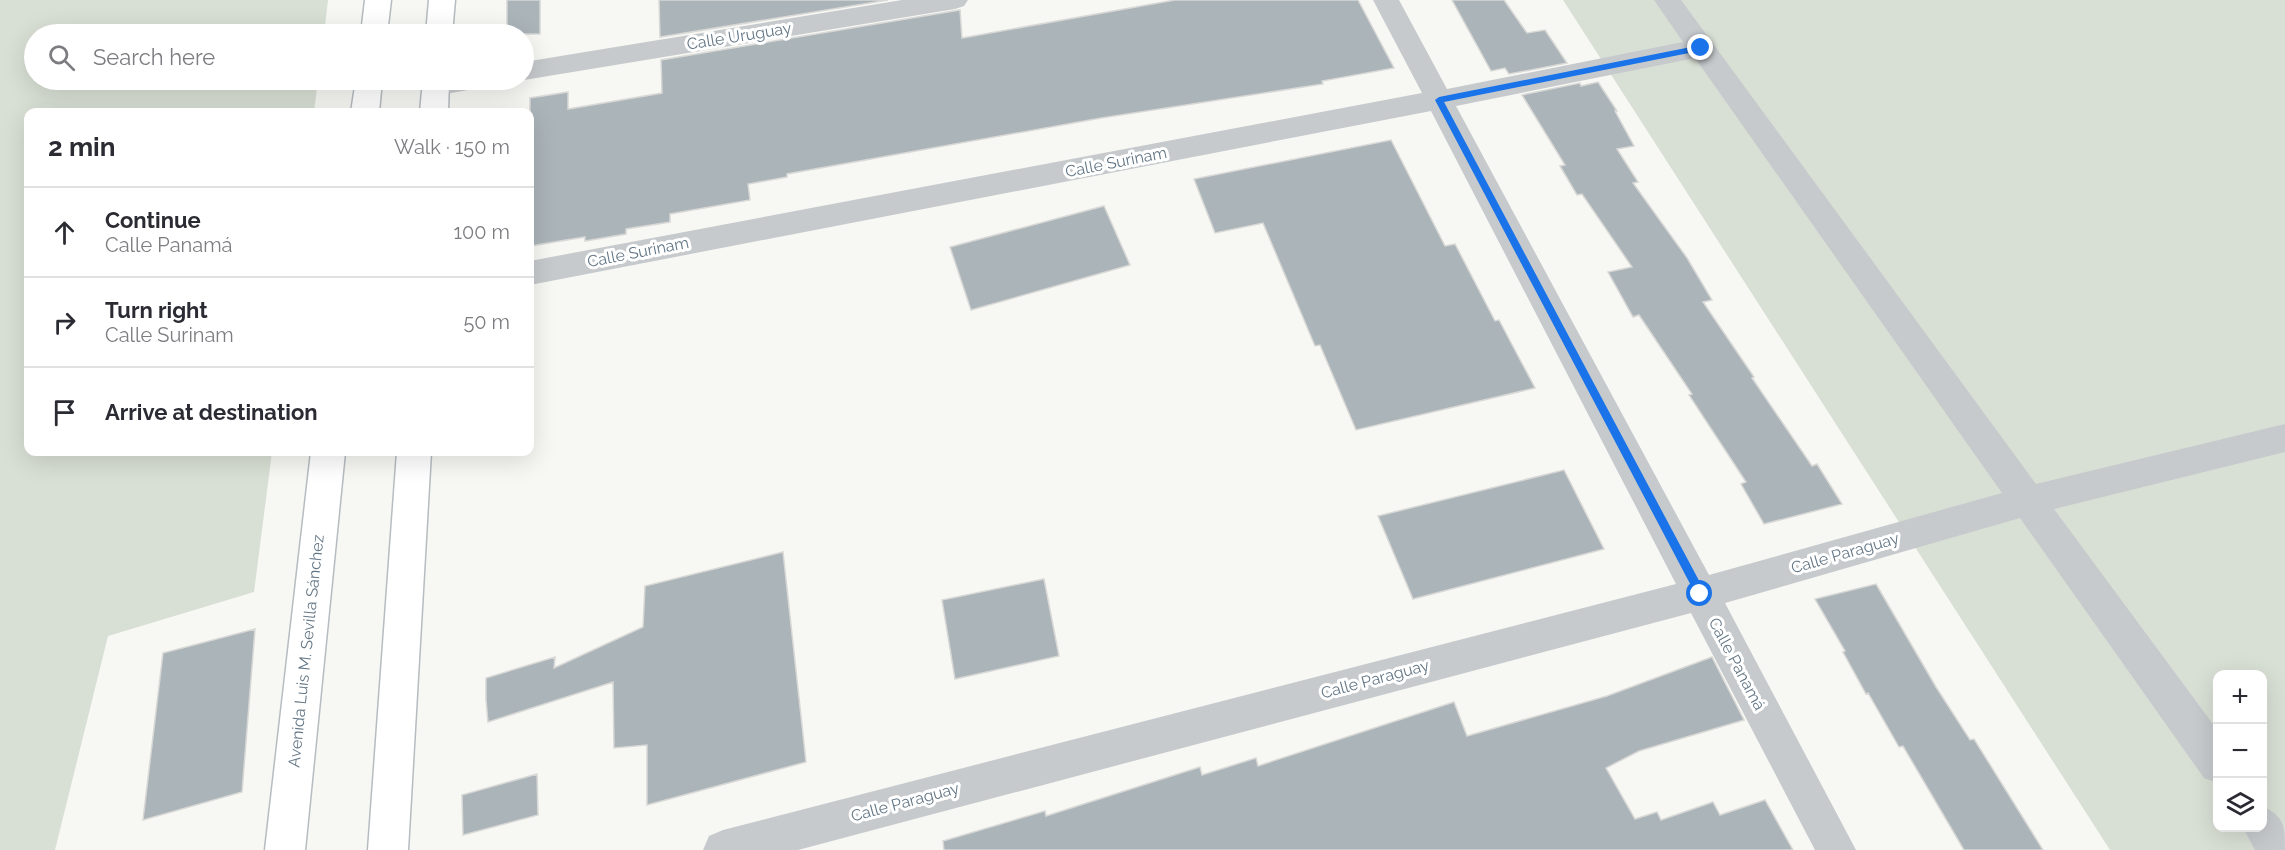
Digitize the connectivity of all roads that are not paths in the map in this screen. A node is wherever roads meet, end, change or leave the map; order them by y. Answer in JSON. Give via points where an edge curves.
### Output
{"nodes":[{"id":1,"x":378,"y":0,"type":"edge"},
{"id":2,"x":442,"y":0,"type":"edge"},
{"id":3,"x":955,"y":0,"type":"edge"},
{"id":4,"x":1386,"y":0,"type":"edge"},
{"id":5,"x":1667,"y":0,"type":"edge"},
{"id":6,"x":375,"y":24,"type":"edge"},
{"id":7,"x":440,"y":24,"type":"edge"},
{"id":8,"x":1701,"y":48,"type":"junction"},
{"id":9,"x":534,"y":69,"type":"edge"},
{"id":10,"x":368,"y":90,"type":"edge"},
{"id":11,"x":1439,"y":100,"type":"junction"},
{"id":12,"x":366,"y":108,"type":"edge"},
{"id":13,"x":534,"y":272,"type":"edge"},
{"id":14,"x":2285,"y":438,"type":"edge"},
{"id":15,"x":328,"y":456,"type":"edge"},
{"id":16,"x":414,"y":456,"type":"edge"},
{"id":17,"x":2026,"y":501,"type":"junction"},
{"id":18,"x":1700,"y":594,"type":"junction"},
{"id":19,"x":2213,"y":758,"type":"edge"},
{"id":20,"x":285,"y":850,"type":"edge"},
{"id":21,"x":388,"y":850,"type":"edge"},
{"id":22,"x":723,"y":850,"type":"edge"},
{"id":23,"x":1836,"y":850,"type":"edge"}],
"edges":[{"from":1,"to":6,"type":"street"},
{"from":2,"to":7,"type":"street"},
{"from":3,"to":9,"type":"street","name":"Calle Uruguay"},
{"from":4,"to":11,"type":"street","name":"Calle Panamá"},
{"from":5,"to":8,"type":"street"},
{"from":8,"to":11,"type":"street","name":"Calle Surinam"},
{"from":8,"to":17,"type":"street"},
{"from":10,"to":12,"type":"street"},
{"from":11,"to":13,"type":"street","name":"Calle Surinam"},
{"from":11,"to":18,"type":"street","name":"Calle Panamá"},
{"from":14,"to":17,"type":"street","name":"Calle Paraguay"},
{"from":15,"to":20,"type":"street","name":"Avenida Luis M. Sevilla Sánchez"},
{"from":16,"to":21,"type":"street"},
{"from":17,"to":18,"type":"street","name":"Calle Paraguay"},
{"from":17,"to":19,"type":"street"},
{"from":18,"to":22,"type":"street","name":"Calle Paraguay"},
{"from":18,"to":23,"type":"street","name":"Calle Panamá"}]}
